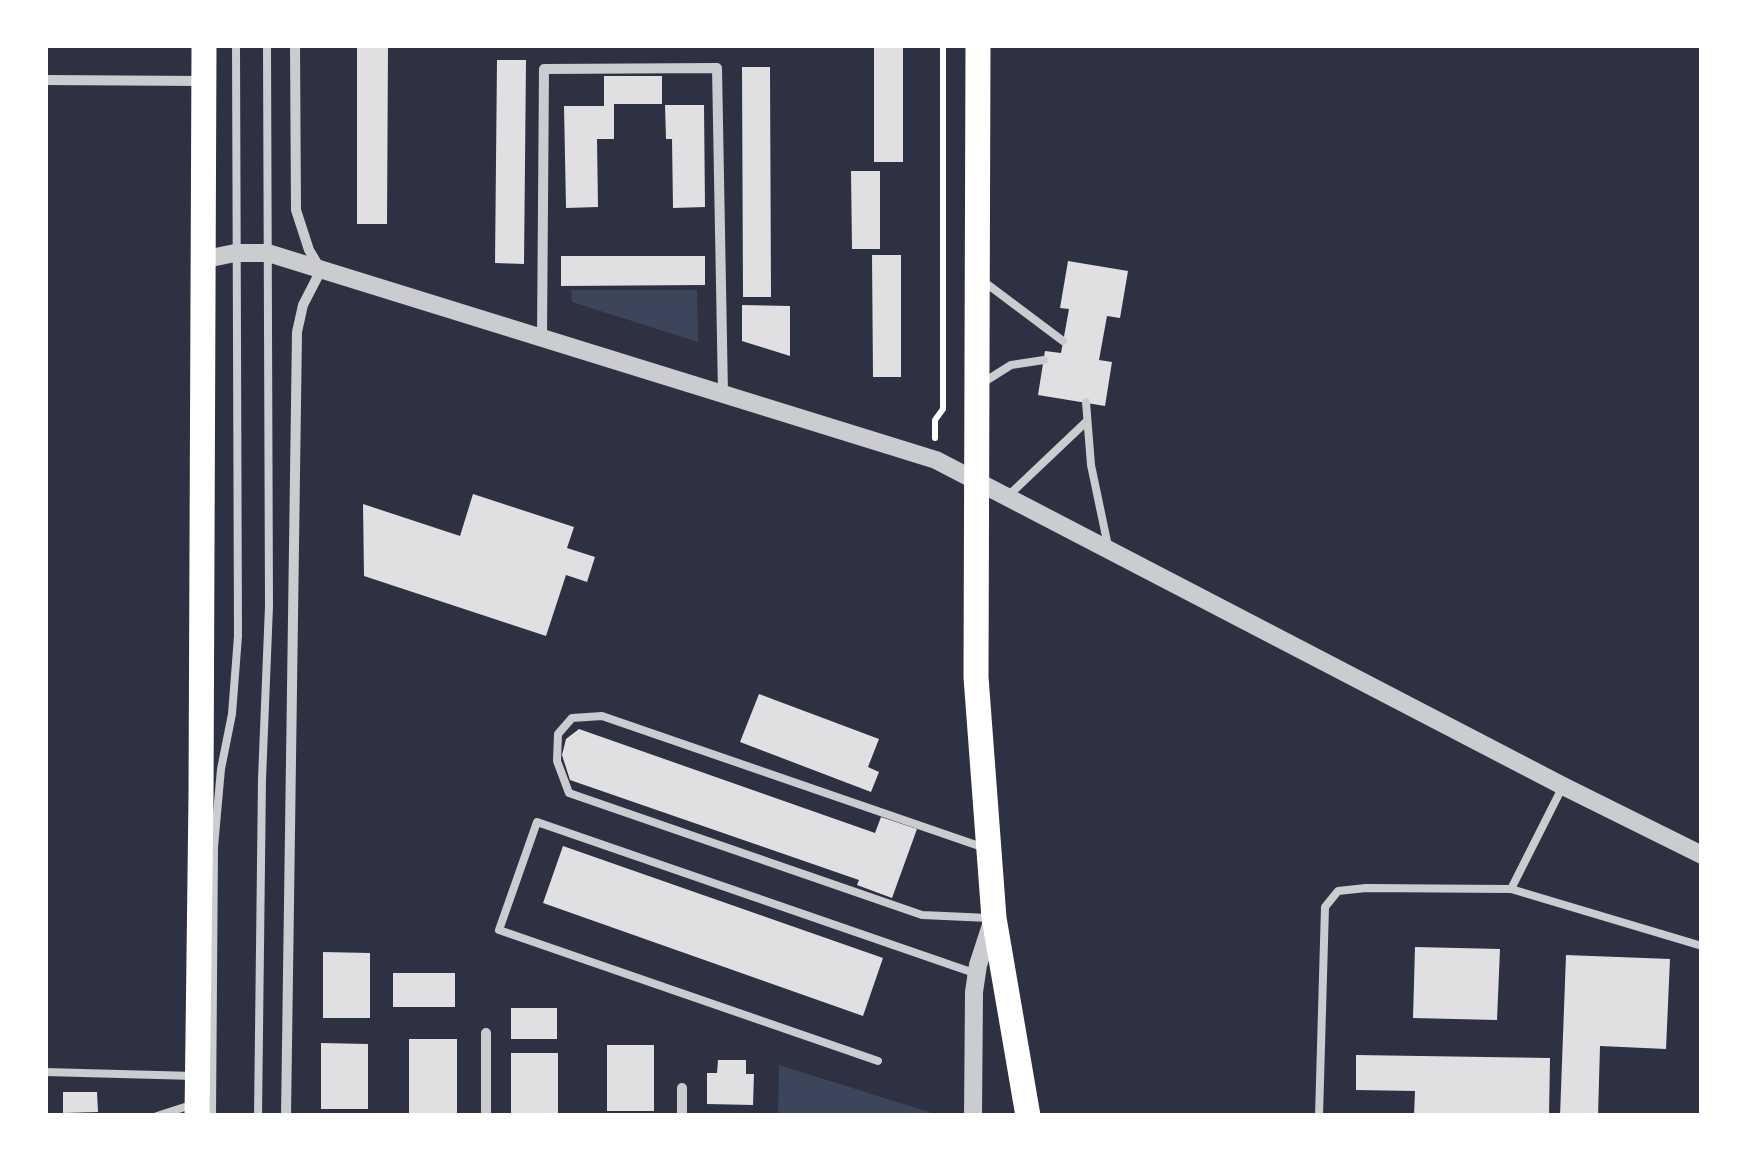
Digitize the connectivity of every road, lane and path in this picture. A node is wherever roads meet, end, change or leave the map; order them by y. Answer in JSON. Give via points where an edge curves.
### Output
{"nodes":[{"id":1,"x":204,"y":45,"type":"edge"},
{"id":2,"x":236,"y":45,"type":"edge"},
{"id":3,"x":267,"y":45,"type":"edge"},
{"id":4,"x":296,"y":45,"type":"edge"},
{"id":5,"x":944,"y":45,"type":"edge"},
{"id":6,"x":978,"y":45,"type":"edge"},
{"id":7,"x":45,"y":80,"type":"edge"},
{"id":8,"x":204,"y":81,"type":"junction"},
{"id":9,"x":235,"y":253,"type":"junction"},
{"id":10,"x":268,"y":253,"type":"junction"},
{"id":11,"x":201,"y":260,"type":"junction"},
{"id":12,"x":321,"y":270,"type":"junction"},
{"id":13,"x":976,"y":276,"type":"junction"},
{"id":14,"x":542,"y":338,"type":"junction"},
{"id":15,"x":1064,"y":340,"type":"dead end"},
{"id":16,"x":1044,"y":360,"type":"dead end"},
{"id":17,"x":723,"y":394,"type":"junction"},
{"id":18,"x":976,"y":394,"type":"junction"},
{"id":19,"x":1086,"y":402,"type":"dead end"},
{"id":20,"x":1087,"y":421,"type":"junction"},
{"id":21,"x":936,"y":460,"type":"junction"},
{"id":22,"x":975,"y":478,"type":"junction"},
{"id":23,"x":1008,"y":496,"type":"junction"},
{"id":24,"x":1108,"y":550,"type":"junction"},
{"id":25,"x":1562,"y":786,"type":"junction"},
{"id":26,"x":987,"y":849,"type":"junction"},
{"id":27,"x":1702,"y":855,"type":"edge"},
{"id":28,"x":1512,"y":889,"type":"junction"},
{"id":29,"x":994,"y":918,"type":"junction"},
{"id":30,"x":1702,"y":946,"type":"edge"},
{"id":31,"x":977,"y":974,"type":"junction"},
{"id":32,"x":486,"y":1033,"type":"dead end"},
{"id":33,"x":878,"y":1061,"type":"dead end"},
{"id":34,"x":45,"y":1072,"type":"edge"},
{"id":35,"x":197,"y":1076,"type":"junction"},
{"id":36,"x":682,"y":1088,"type":"dead end"},
{"id":37,"x":202,"y":1112,"type":"edge"},
{"id":38,"x":157,"y":1116,"type":"edge"},
{"id":39,"x":258,"y":1116,"type":"edge"},
{"id":40,"x":286,"y":1116,"type":"edge"},
{"id":41,"x":486,"y":1116,"type":"edge"},
{"id":42,"x":682,"y":1116,"type":"edge"},
{"id":43,"x":972,"y":1116,"type":"edge"},
{"id":44,"x":1028,"y":1116,"type":"edge"},
{"id":45,"x":1320,"y":1116,"type":"edge"}],
"edges":[{"from":1,"to":8,"type":"main road"},
{"from":2,"to":9,"type":"lane"},
{"from":3,"to":10,"type":"lane"},
{"from":4,"to":12,"type":"street","via":[[296,210]]},
{"from":5,"to":21,"type":"path","via":[[943,409],[935,420]]},
{"from":6,"to":13,"type":"main road"},
{"from":7,"to":8,"type":"street"},
{"from":8,"to":11,"type":"main road"},
{"from":9,"to":10,"type":"street"},
{"from":9,"to":11,"type":"street"},
{"from":9,"to":37,"type":"lane","via":[[238,636],[214,847]]},
{"from":10,"to":12,"type":"street"},
{"from":10,"to":39,"type":"lane","via":[[269,606]]},
{"from":11,"to":35,"type":"main road"},
{"from":12,"to":14,"type":"street"},
{"from":12,"to":40,"type":"street","via":[[298,332]]},
{"from":13,"to":15,"type":"lane"},
{"from":13,"to":18,"type":"main road"},
{"from":14,"to":17,"type":"street"},
{"from":14,"to":17,"type":"street","via":[[544,69],[718,68]]},
{"from":16,"to":18,"type":"lane","via":[[996,372]]},
{"from":17,"to":21,"type":"street"},
{"from":18,"to":22,"type":"main road"},
{"from":19,"to":20,"type":"lane"},
{"from":20,"to":23,"type":"lane"},
{"from":20,"to":24,"type":"lane"},
{"from":21,"to":22,"type":"street"},
{"from":22,"to":23,"type":"street"},
{"from":22,"to":26,"type":"main road","via":[[976,677]]},
{"from":23,"to":24,"type":"street"},
{"from":24,"to":25,"type":"street"},
{"from":25,"to":27,"type":"street"},
{"from":25,"to":28,"type":"lane"},
{"from":26,"to":29,"type":"main road"},
{"from":26,"to":29,"type":"lane","via":[[602,716],[572,718],[558,734],[557,761],[569,794],[922,915]]},
{"from":28,"to":30,"type":"lane"},
{"from":28,"to":45,"type":"lane","via":[[1338,891],[1325,907]]},
{"from":29,"to":31,"type":"street"},
{"from":29,"to":44,"type":"main road"},
{"from":31,"to":33,"type":"lane","via":[[537,822],[500,930]]},
{"from":31,"to":43,"type":"street"},
{"from":32,"to":41,"type":"street"},
{"from":34,"to":35,"type":"lane"},
{"from":35,"to":37,"type":"main road"},
{"from":36,"to":42,"type":"street"},
{"from":37,"to":38,"type":"lane"}]}
